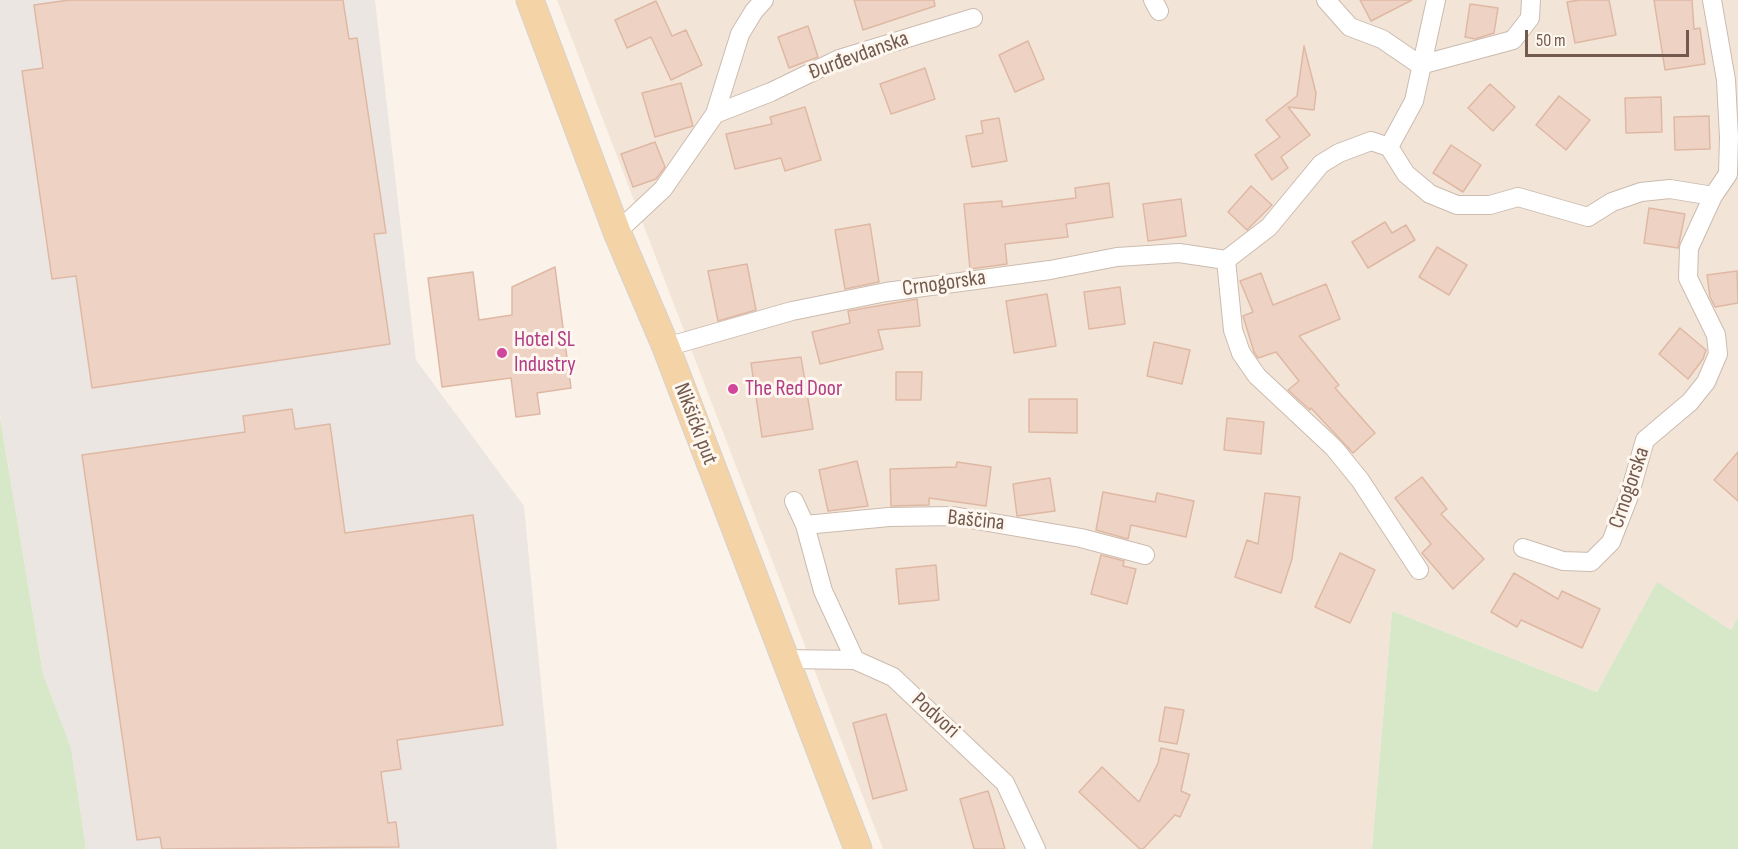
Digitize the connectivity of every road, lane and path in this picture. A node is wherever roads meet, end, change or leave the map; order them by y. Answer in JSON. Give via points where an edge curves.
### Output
{"nodes":[{"id":1,"x":530,"y":0,"type":"edge"},
{"id":2,"x":764,"y":0,"type":"edge"},
{"id":3,"x":1326,"y":0,"type":"edge"},
{"id":4,"x":1436,"y":0,"type":"edge"},
{"id":5,"x":1531,"y":0,"type":"edge"},
{"id":6,"x":1712,"y":0,"type":"edge"},
{"id":7,"x":973,"y":18,"type":"dead end"},
{"id":8,"x":1420,"y":65,"type":"junction"},
{"id":9,"x":715,"y":114,"type":"junction"},
{"id":10,"x":1389,"y":147,"type":"junction"},
{"id":11,"x":1713,"y":196,"type":"junction"},
{"id":12,"x":617,"y":232,"type":"junction"},
{"id":13,"x":1226,"y":260,"type":"junction"},
{"id":14,"x":666,"y":347,"type":"junction"},
{"id":15,"x":794,"y":501,"type":"dead end"},
{"id":16,"x":805,"y":525,"type":"junction"},
{"id":17,"x":1523,"y":548,"type":"dead end"},
{"id":18,"x":1145,"y":555,"type":"dead end"},
{"id":19,"x":1419,"y":570,"type":"dead end"},
{"id":20,"x":784,"y":659,"type":"junction"},
{"id":21,"x":855,"y":660,"type":"junction"},
{"id":22,"x":858,"y":849,"type":"edge"},
{"id":23,"x":1036,"y":849,"type":"edge"}],
"edges":[{"from":1,"to":12,"type":"main road","name":"Nikšićki put"},
{"from":2,"to":9,"type":"street","via":[[740,34]]},
{"from":3,"to":8,"type":"street","via":[[1350,27],[1382,39]]},
{"from":4,"to":8,"type":"street"},
{"from":5,"to":8,"type":"street","via":[[1530,18],[1513,40]]},
{"from":6,"to":11,"type":"street","name":"Crnogorska","via":[[1726,80],[1729,137],[1728,174]]},
{"from":7,"to":9,"type":"street","name":"Đurđevdanska","via":[[838,59]]},
{"from":8,"to":10,"type":"street","via":[[1414,101]]},
{"from":9,"to":12,"type":"street","via":[[663,189]]},
{"from":10,"to":11,"type":"street","via":[[1406,174],[1430,194],[1457,205],[1490,206],[1518,196],[1588,216],[1641,192],[1670,189]]},
{"from":10,"to":13,"type":"street","via":[[1371,141],[1321,164],[1269,227]]},
{"from":11,"to":17,"type":"street","name":"Crnogorska","via":[[1689,248],[1688,278],[1716,335],[1718,354],[1706,382],[1690,402],[1645,440],[1611,542],[1591,562],[1563,561]]},
{"from":12,"to":14,"type":"main road","name":"Nikšićki put"},
{"from":13,"to":14,"type":"street","name":"Crnogorska","via":[[1179,253],[1117,257],[897,291],[792,311]]},
{"from":13,"to":19,"type":"street","via":[[1233,330],[1241,353],[1257,376],[1334,448],[1360,480]]},
{"from":14,"to":20,"type":"main road","name":"Nikšićki put"},
{"from":15,"to":16,"type":"street"},
{"from":16,"to":18,"type":"street","name":"Baščina","via":[[953,516],[1081,538]]},
{"from":16,"to":21,"type":"street","via":[[823,591]]},
{"from":20,"to":21,"type":"street","name":"Podvori"},
{"from":20,"to":22,"type":"main road","name":"Nikšićki put"},
{"from":21,"to":23,"type":"street","name":"Podvori","via":[[892,677],[1005,783]]}]}
